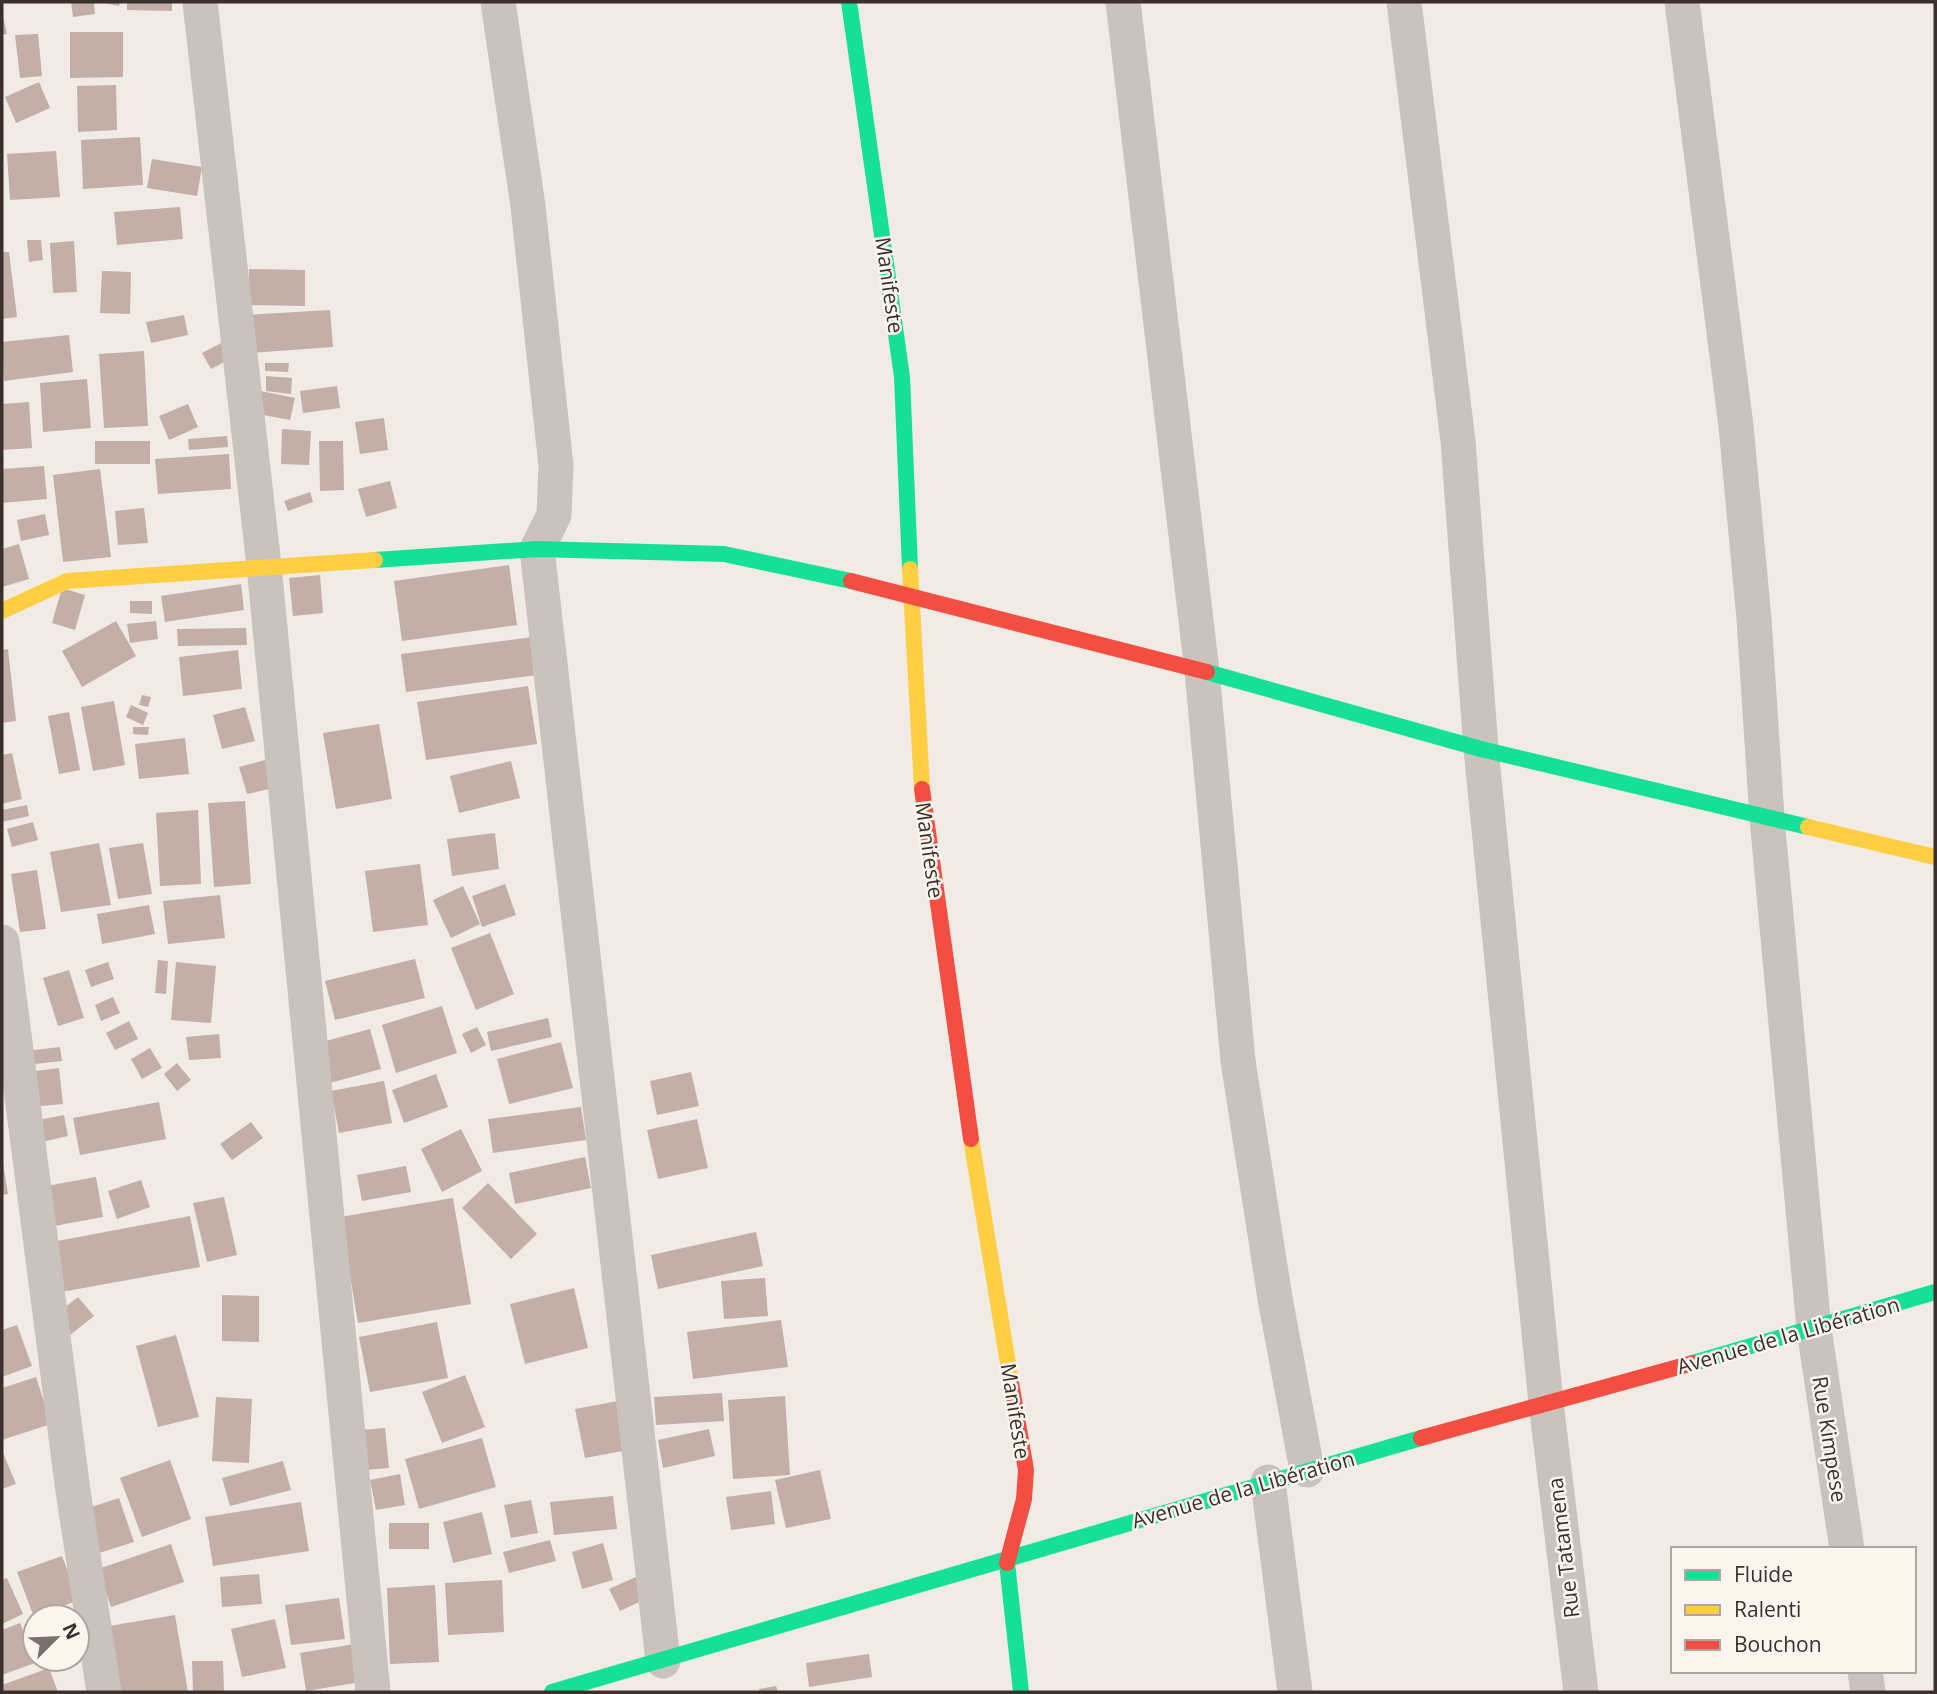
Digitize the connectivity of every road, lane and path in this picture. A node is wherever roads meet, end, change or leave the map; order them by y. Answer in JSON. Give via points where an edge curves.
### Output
{"nodes":[{"id":1,"x":200,"y":2,"type":"edge"},
{"id":2,"x":498,"y":2,"type":"edge"},
{"id":3,"x":849,"y":2,"type":"edge"},
{"id":4,"x":1123,"y":2,"type":"edge"},
{"id":5,"x":1404,"y":2,"type":"edge"},
{"id":6,"x":1682,"y":2,"type":"edge"},
{"id":7,"x":537,"y":549,"type":"junction"},
{"id":8,"x":264,"y":566,"type":"junction"},
{"id":9,"x":910,"y":594,"type":"junction"},
{"id":10,"x":2,"y":611,"type":"edge"},
{"id":11,"x":1202,"y":671,"type":"junction"},
{"id":12,"x":1481,"y":749,"type":"junction"},
{"id":13,"x":1767,"y":818,"type":"junction"},
{"id":14,"x":1935,"y":857,"type":"edge"},
{"id":15,"x":2,"y":942,"type":"edge"},
{"id":16,"x":1935,"y":1292,"type":"edge"},
{"id":17,"x":1814,"y":1329,"type":"junction"},
{"id":18,"x":1546,"y":1403,"type":"junction"},
{"id":19,"x":1307,"y":1470,"type":"junction"},
{"id":20,"x":1268,"y":1482,"type":"junction"},
{"id":21,"x":1847,"y":1547,"type":"edge"},
{"id":22,"x":1006,"y":1558,"type":"junction"},
{"id":23,"x":663,"y":1661,"type":"junction"},
{"id":24,"x":1865,"y":1673,"type":"edge"},
{"id":25,"x":630,"y":1682,"type":"edge"},
{"id":26,"x":104,"y":1692,"type":"edge"},
{"id":27,"x":373,"y":1692,"type":"edge"},
{"id":28,"x":552,"y":1692,"type":"edge"},
{"id":29,"x":1021,"y":1692,"type":"edge"},
{"id":30,"x":1295,"y":1692,"type":"edge"},
{"id":31,"x":1581,"y":1692,"type":"edge"},
{"id":32,"x":1868,"y":1692,"type":"edge"}],
"edges":[{"from":1,"to":8,"type":"street"},
{"from":2,"to":7,"type":"street","via":[[528,206],[556,466],[554,515]]},
{"from":3,"to":9,"type":"main road","name":"Manifeste","via":[[902,377]]},
{"from":4,"to":11,"type":"street"},
{"from":5,"to":12,"type":"street","name":"Rue Tatamena","via":[[1458,441]]},
{"from":6,"to":13,"type":"street","name":"Rue Kimpese","via":[[1736,426],[1755,619]]},
{"from":7,"to":8,"type":"main road"},
{"from":7,"to":9,"type":"main road","via":[[724,554]]},
{"from":7,"to":23,"type":"street"},
{"from":8,"to":10,"type":"main road","via":[[67,581]]},
{"from":8,"to":27,"type":"street"},
{"from":9,"to":11,"type":"main road"},
{"from":9,"to":22,"type":"main road","name":"Manifeste","via":[[923,808],[1026,1470],[1024,1499]]},
{"from":11,"to":12,"type":"main road"},
{"from":11,"to":19,"type":"street","via":[[1238,1061]]},
{"from":12,"to":13,"type":"main road"},
{"from":12,"to":18,"type":"street","name":"Rue Tatamena"},
{"from":13,"to":14,"type":"main road"},
{"from":13,"to":17,"type":"street","name":"Rue Kimpese"},
{"from":15,"to":26,"type":"street","via":[[73,1491]]},
{"from":16,"to":17,"type":"main road","name":"Avenue de la Libération"},
{"from":17,"to":18,"type":"main road","name":"Avenue de la Libération"},
{"from":17,"to":21,"type":"street","name":"Rue Kimpese"},
{"from":18,"to":19,"type":"main road","name":"Avenue de la Libération"},
{"from":18,"to":31,"type":"street","name":"Rue Tatamena"},
{"from":19,"to":20,"type":"main road","name":"Avenue de la Libération"},
{"from":20,"to":22,"type":"main road","name":"Avenue de la Libération"},
{"from":20,"to":30,"type":"street"},
{"from":22,"to":23,"type":"main road","name":"Avenue de la Libération"},
{"from":22,"to":29,"type":"main road","name":"Manifeste"},
{"from":23,"to":25,"type":"main road","name":"Avenue de la Libération"},
{"from":24,"to":32,"type":"street"},
{"from":25,"to":28,"type":"main road","name":"Avenue de la Libération"}]}
